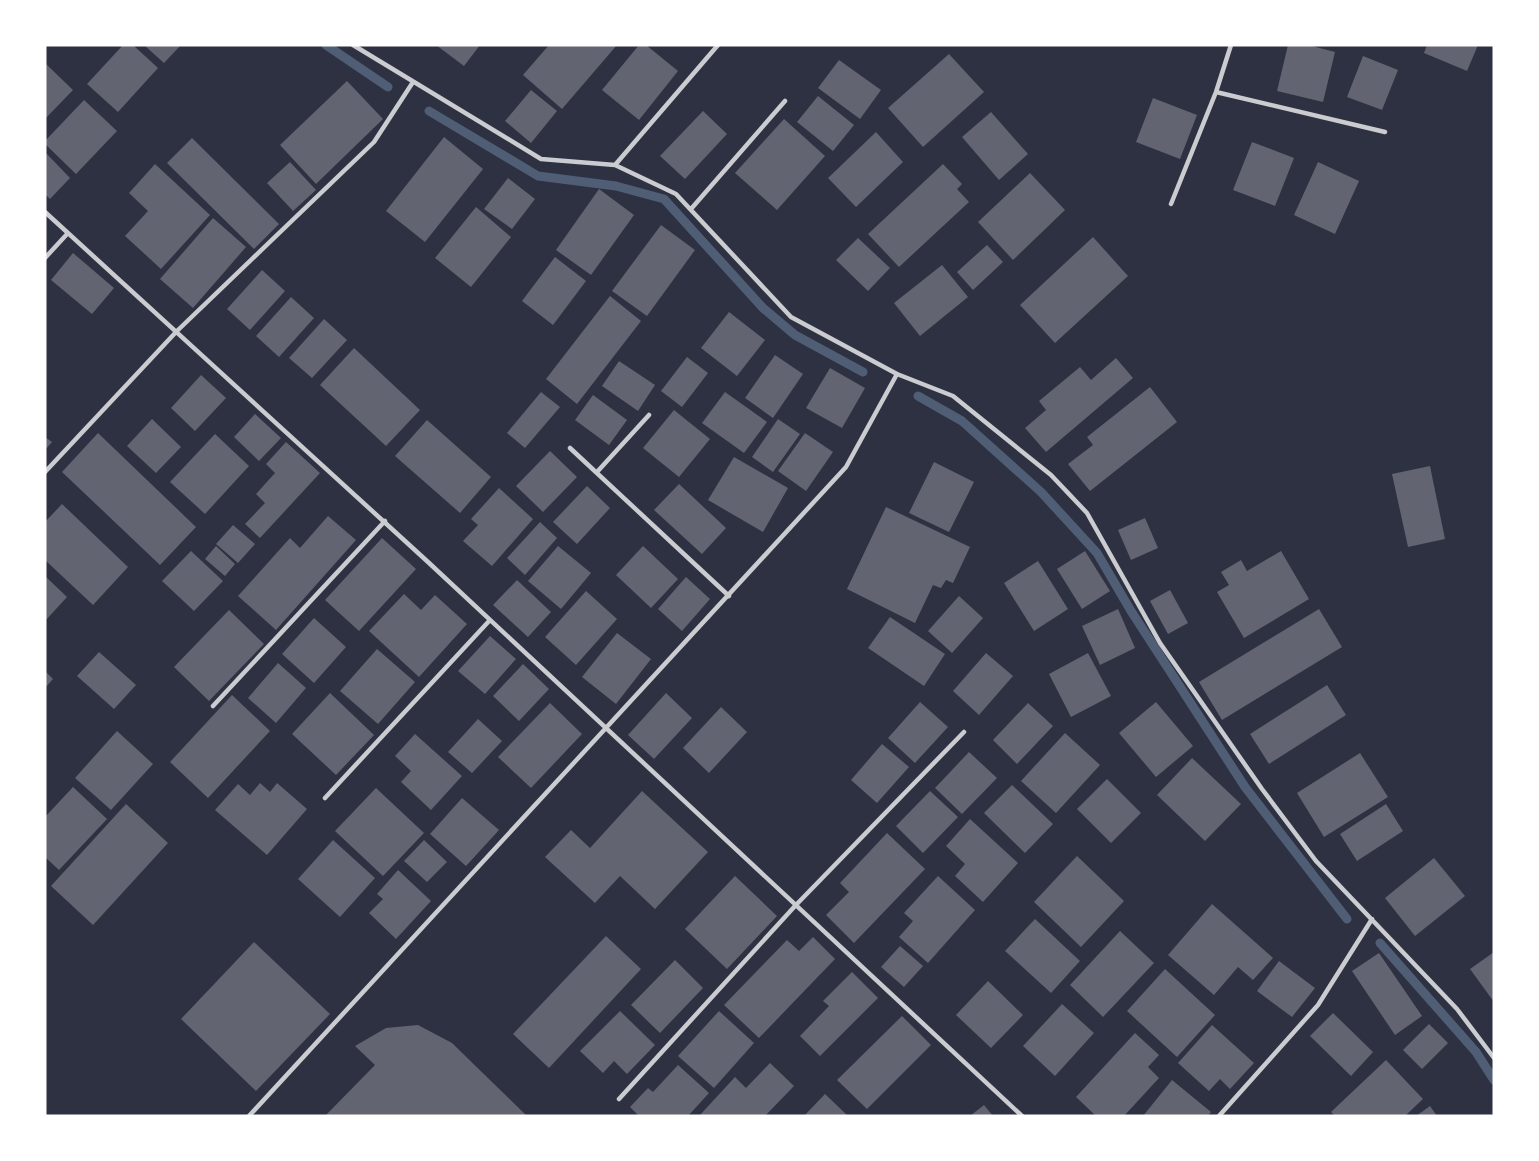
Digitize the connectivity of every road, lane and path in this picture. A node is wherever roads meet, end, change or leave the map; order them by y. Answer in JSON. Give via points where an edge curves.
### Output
{"nodes":[{"id":1,"x":353,"y":45,"type":"edge"},
{"id":2,"x":718,"y":45,"type":"edge"},
{"id":3,"x":1232,"y":45,"type":"edge"},
{"id":4,"x":413,"y":82,"type":"junction"},
{"id":5,"x":1216,"y":92,"type":"junction"},
{"id":6,"x":785,"y":101,"type":"dead end"},
{"id":7,"x":1385,"y":132,"type":"dead end"},
{"id":8,"x":615,"y":165,"type":"junction"},
{"id":9,"x":1171,"y":204,"type":"dead end"},
{"id":10,"x":691,"y":209,"type":"junction"},
{"id":11,"x":45,"y":212,"type":"edge"},
{"id":12,"x":68,"y":233,"type":"junction"},
{"id":13,"x":45,"y":258,"type":"edge"},
{"id":14,"x":177,"y":331,"type":"junction"},
{"id":15,"x":897,"y":374,"type":"junction"},
{"id":16,"x":649,"y":415,"type":"dead end"},
{"id":17,"x":570,"y":448,"type":"dead end"},
{"id":18,"x":45,"y":472,"type":"edge"},
{"id":19,"x":597,"y":472,"type":"junction"},
{"id":20,"x":385,"y":521,"type":"junction"},
{"id":21,"x":729,"y":596,"type":"junction"},
{"id":22,"x":490,"y":620,"type":"junction"},
{"id":23,"x":213,"y":706,"type":"dead end"},
{"id":24,"x":606,"y":729,"type":"junction"},
{"id":25,"x":964,"y":732,"type":"dead end"},
{"id":26,"x":325,"y":798,"type":"dead end"},
{"id":27,"x":795,"y":906,"type":"junction"},
{"id":28,"x":1372,"y":920,"type":"junction"},
{"id":29,"x":1494,"y":1058,"type":"edge"},
{"id":30,"x":619,"y":1099,"type":"dead end"},
{"id":31,"x":249,"y":1116,"type":"edge"},
{"id":32,"x":1022,"y":1116,"type":"edge"},
{"id":33,"x":1219,"y":1116,"type":"edge"}],
"edges":[{"from":1,"to":4,"type":"lane"},
{"from":2,"to":8,"type":"lane"},
{"from":3,"to":5,"type":"lane"},
{"from":4,"to":8,"type":"lane","via":[[540,159]]},
{"from":4,"to":14,"type":"lane","via":[[374,142]]},
{"from":5,"to":7,"type":"lane"},
{"from":5,"to":9,"type":"lane"},
{"from":6,"to":10,"type":"lane"},
{"from":8,"to":10,"type":"lane","via":[[676,194]]},
{"from":10,"to":15,"type":"lane","via":[[791,316]]},
{"from":11,"to":12,"type":"lane"},
{"from":12,"to":13,"type":"lane"},
{"from":12,"to":14,"type":"lane"},
{"from":14,"to":18,"type":"lane"},
{"from":14,"to":20,"type":"lane"},
{"from":15,"to":21,"type":"lane","via":[[846,467]]},
{"from":15,"to":28,"type":"lane","via":[[953,396],[1051,475],[1087,513],[1160,643],[1213,721],[1317,861]]},
{"from":16,"to":19,"type":"lane"},
{"from":17,"to":19,"type":"lane"},
{"from":19,"to":21,"type":"lane"},
{"from":20,"to":22,"type":"lane"},
{"from":20,"to":23,"type":"lane"},
{"from":21,"to":24,"type":"lane"},
{"from":22,"to":24,"type":"lane"},
{"from":22,"to":26,"type":"lane"},
{"from":24,"to":27,"type":"lane"},
{"from":24,"to":31,"type":"lane"},
{"from":25,"to":27,"type":"lane"},
{"from":27,"to":30,"type":"lane"},
{"from":27,"to":32,"type":"lane"},
{"from":28,"to":29,"type":"lane","via":[[1457,1009]]},
{"from":28,"to":33,"type":"lane","via":[[1318,1005]]}]}
